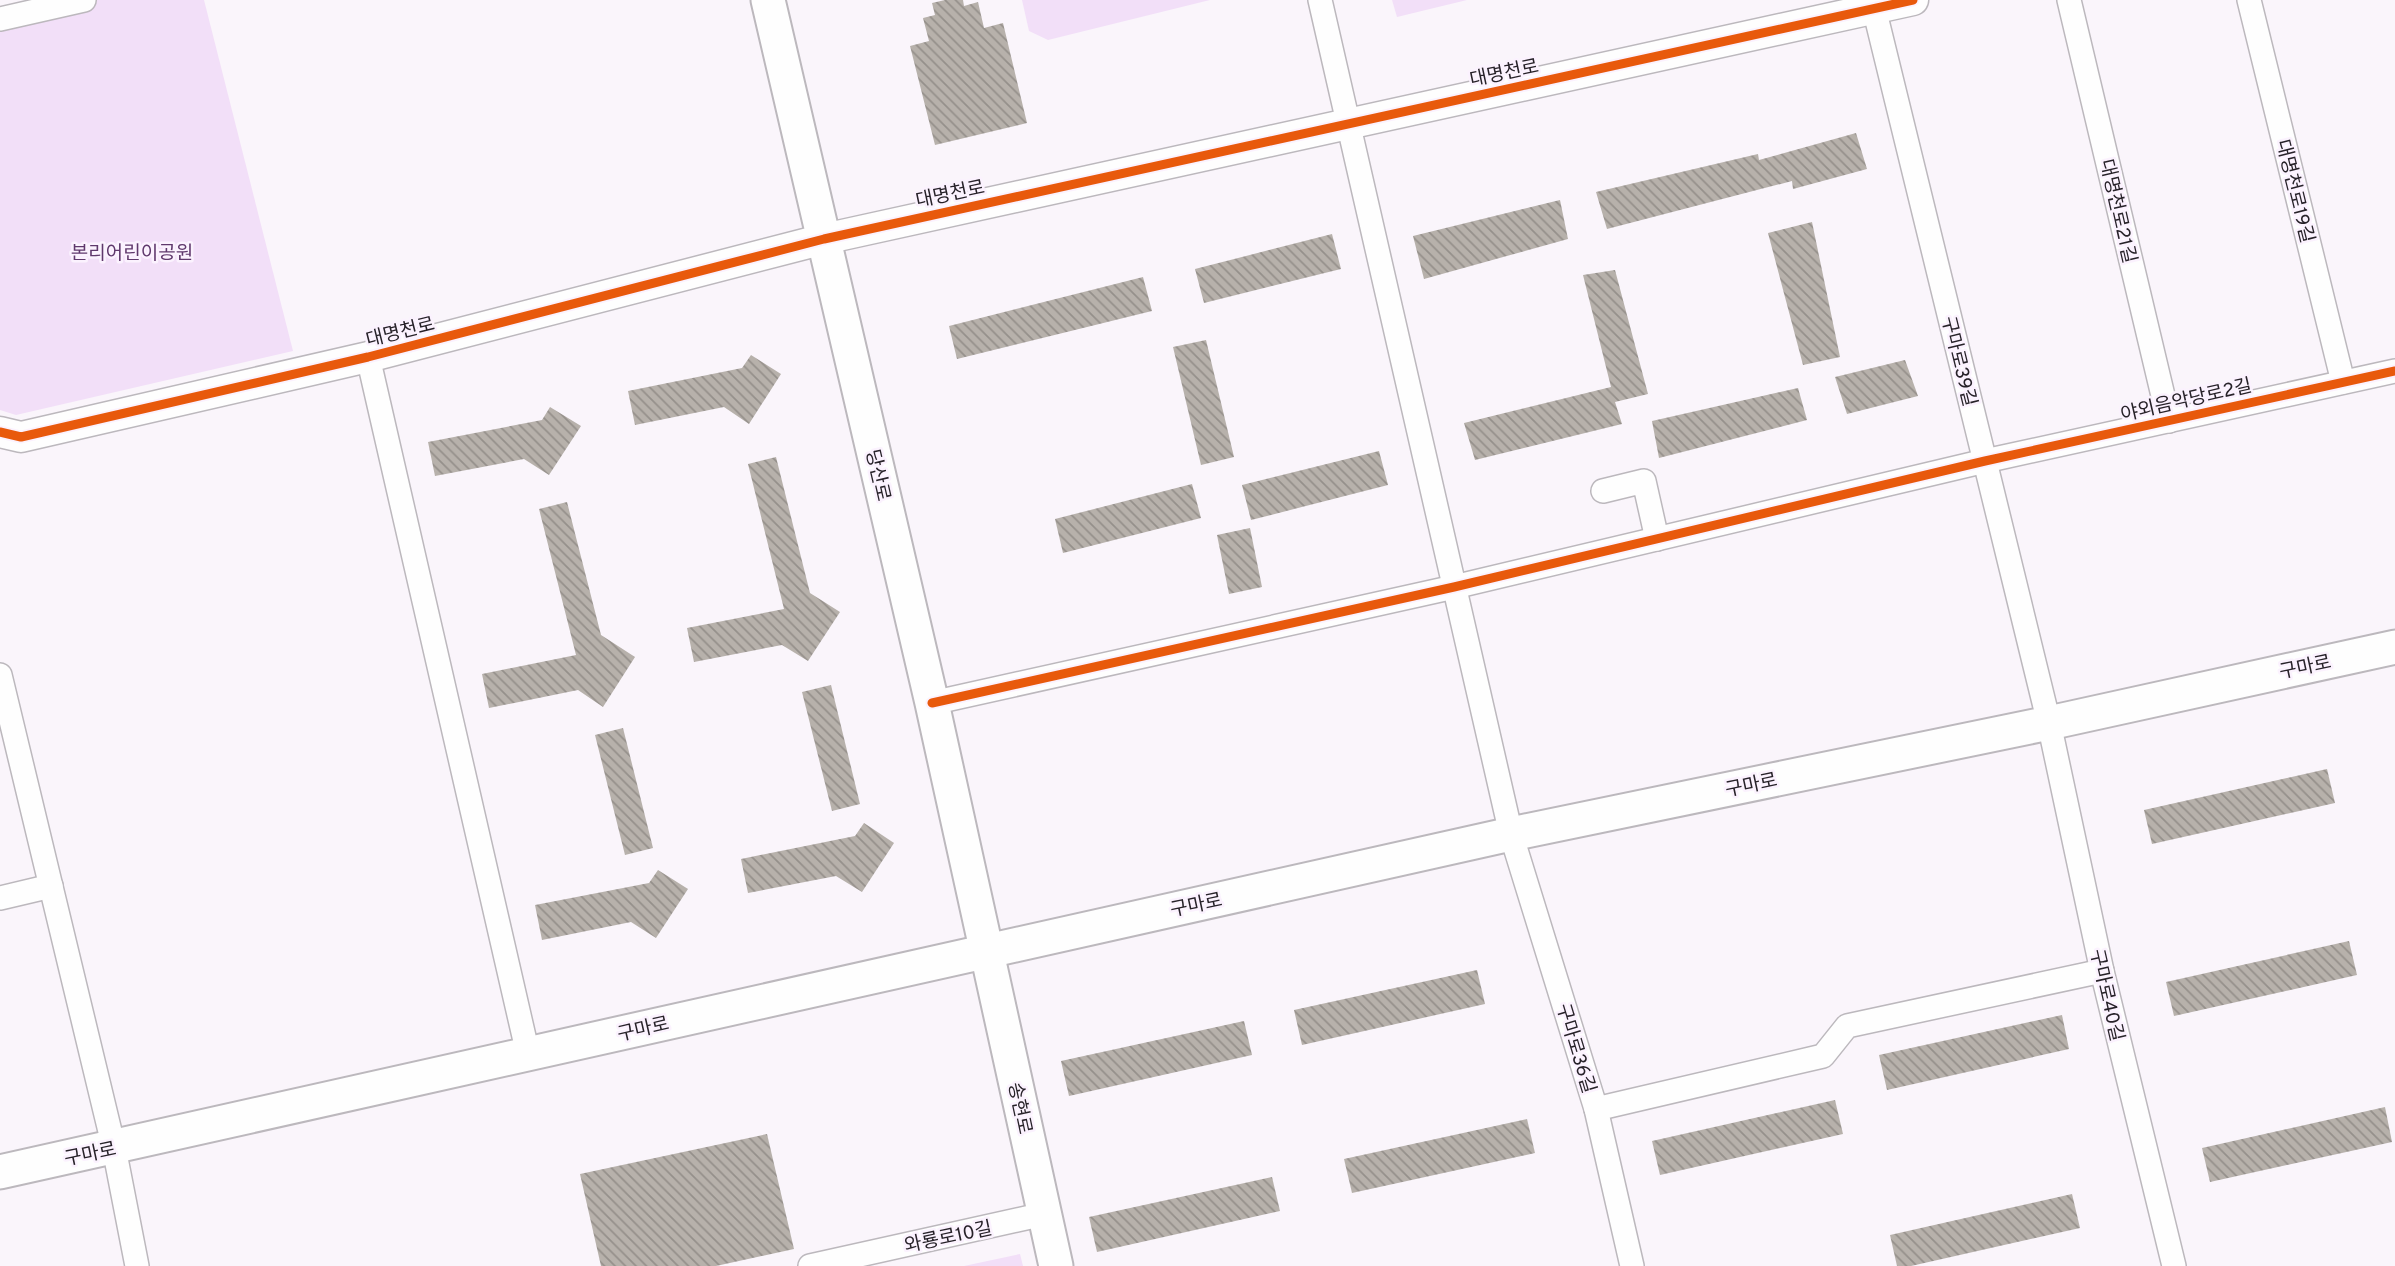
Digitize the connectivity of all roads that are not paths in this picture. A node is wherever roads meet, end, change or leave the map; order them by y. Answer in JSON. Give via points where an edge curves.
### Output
{"nodes":[{"id":1,"x":84,"y":0,"type":"edge"},
{"id":2,"x":768,"y":0,"type":"edge"},
{"id":3,"x":1320,"y":0,"type":"edge"},
{"id":4,"x":1913,"y":0,"type":"edge"},
{"id":5,"x":2069,"y":0,"type":"edge"},
{"id":6,"x":2249,"y":0,"type":"edge"},
{"id":7,"x":1873,"y":4,"type":"edge"},
{"id":8,"x":0,"y":19,"type":"edge"},
{"id":9,"x":1347,"y":124,"type":"junction"},
{"id":10,"x":824,"y":239,"type":"junction"},
{"id":11,"x":368,"y":357,"type":"junction"},
{"id":12,"x":2395,"y":371,"type":"edge"},
{"id":13,"x":2343,"y":382,"type":"junction"},
{"id":14,"x":2169,"y":421,"type":"junction"},
{"id":15,"x":0,"y":432,"type":"edge"},
{"id":16,"x":1984,"y":461,"type":"junction"},
{"id":17,"x":1603,"y":491,"type":"dead end"},
{"id":18,"x":1657,"y":539,"type":"junction"},
{"id":19,"x":1454,"y":587,"type":"junction"},
{"id":20,"x":2395,"y":647,"type":"edge"},
{"id":21,"x":0,"y":675,"type":"edge"},
{"id":22,"x":932,"y":703,"type":"junction"},
{"id":23,"x":2049,"y":723,"type":"junction"},
{"id":24,"x":1511,"y":834,"type":"junction"},
{"id":25,"x":51,"y":886,"type":"junction"},
{"id":26,"x":0,"y":898,"type":"edge"},
{"id":27,"x":986,"y":950,"type":"junction"},
{"id":28,"x":2102,"y":971,"type":"junction"},
{"id":29,"x":528,"y":1054,"type":"junction"},
{"id":30,"x":1596,"y":1109,"type":"junction"},
{"id":31,"x":114,"y":1148,"type":"junction"},
{"id":32,"x":0,"y":1172,"type":"edge"},
{"id":33,"x":1044,"y":1214,"type":"junction"},
{"id":34,"x":136,"y":1266,"type":"edge"},
{"id":35,"x":810,"y":1266,"type":"edge"},
{"id":36,"x":1056,"y":1266,"type":"edge"},
{"id":37,"x":1632,"y":1266,"type":"edge"},
{"id":38,"x":2174,"y":1266,"type":"edge"}],
"edges":[{"from":1,"to":8,"type":"street"},
{"from":2,"to":10,"type":"main road","name":"당산로"},
{"from":3,"to":9,"type":"street"},
{"from":4,"to":7,"type":"street","name":"대명천로"},
{"from":5,"to":14,"type":"street","name":"대명천로21길"},
{"from":6,"to":13,"type":"street","name":"대명천로19길"},
{"from":7,"to":9,"type":"street","name":"대명천로"},
{"from":7,"to":16,"type":"street","name":"구마로39길"},
{"from":9,"to":10,"type":"street","name":"대명천로"},
{"from":9,"to":19,"type":"street","name":"구마로36길"},
{"from":10,"to":11,"type":"street","name":"대명천로"},
{"from":10,"to":22,"type":"main road","name":"당산로"},
{"from":11,"to":15,"type":"street","name":"대명천로","via":[[21,437]]},
{"from":11,"to":29,"type":"street"},
{"from":12,"to":13,"type":"street","name":"야외음악당로2길"},
{"from":13,"to":14,"type":"street","name":"야외음악당로2길"},
{"from":14,"to":16,"type":"street","name":"야외음악당로2길"},
{"from":16,"to":18,"type":"street","name":"야외음악당로2길"},
{"from":16,"to":23,"type":"street","name":"구마로39길"},
{"from":17,"to":18,"type":"street","via":[[1644,481]]},
{"from":18,"to":19,"type":"street","name":"야외음악당로2길"},
{"from":19,"to":22,"type":"street","name":"야외음악당로2길"},
{"from":19,"to":24,"type":"street","name":"구마로36길"},
{"from":20,"to":23,"type":"main road","name":"구마로"},
{"from":21,"to":25,"type":"street"},
{"from":22,"to":27,"type":"main road","name":"당산로"},
{"from":23,"to":24,"type":"main road","name":"구마로"},
{"from":23,"to":28,"type":"street","name":"구마로40길"},
{"from":24,"to":27,"type":"main road","name":"구마로"},
{"from":24,"to":30,"type":"street","name":"구마로36길"},
{"from":25,"to":26,"type":"street"},
{"from":25,"to":31,"type":"street"},
{"from":27,"to":29,"type":"main road","name":"구마로"},
{"from":27,"to":33,"type":"main road","name":"송현로"},
{"from":28,"to":30,"type":"street","via":[[1847,1026],[1823,1056]]},
{"from":28,"to":38,"type":"street","name":"구마로40길"},
{"from":29,"to":31,"type":"main road","name":"구마로"},
{"from":30,"to":37,"type":"street","name":"구마로36길"},
{"from":31,"to":32,"type":"main road","name":"구마로"},
{"from":31,"to":34,"type":"street"},
{"from":33,"to":35,"type":"street","name":"와룡로10길"},
{"from":33,"to":36,"type":"main road","name":"송현로"}]}
